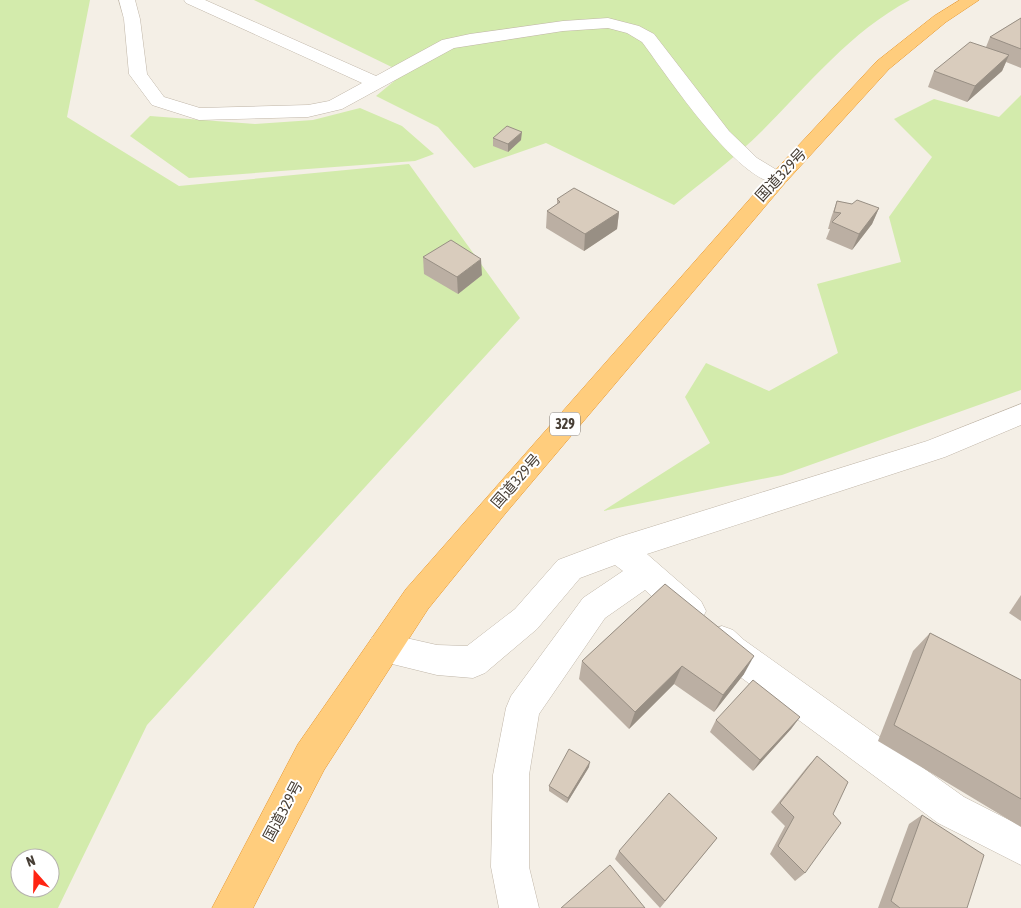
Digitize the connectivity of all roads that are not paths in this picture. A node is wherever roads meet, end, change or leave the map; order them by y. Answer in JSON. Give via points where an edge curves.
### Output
{"nodes":[{"id":1,"x":127,"y":0,"type":"edge"},
{"id":2,"x":192,"y":0,"type":"edge"},
{"id":3,"x":971,"y":0,"type":"edge"},
{"id":4,"x":375,"y":82,"type":"junction"},
{"id":5,"x":778,"y":179,"type":"junction"},
{"id":6,"x":1021,"y":414,"type":"edge"},
{"id":7,"x":620,"y":550,"type":"junction"},
{"id":8,"x":647,"y":572,"type":"junction"},
{"id":9,"x":384,"y":648,"type":"junction"},
{"id":10,"x":1021,"y":846,"type":"edge"},
{"id":11,"x":232,"y":908,"type":"edge"},
{"id":12,"x":519,"y":908,"type":"edge"}],
"edges":[{"from":1,"to":4,"type":"street","via":[[138,74],[158,101],[200,114],[308,111],[335,105]]},
{"from":2,"to":4,"type":"street"},
{"from":3,"to":5,"type":"highway","name":"国道329号","number":"329","via":[[940,19],[883,65]]},
{"from":4,"to":5,"type":"street","via":[[448,44],[563,26],[608,23],[632,29],[648,38],[722,135],[750,162]]},
{"from":5,"to":9,"type":"highway","name":"国道329号","number":"329","via":[[489,513],[418,599]]},
{"from":6,"to":7,"type":"street","via":[[935,449]]},
{"from":7,"to":8,"type":"street"},
{"from":7,"to":9,"type":"street","via":[[569,569],[526,619],[473,662],[437,660]]},
{"from":8,"to":10,"type":"street","via":[[732,651],[951,810]]},
{"from":8,"to":12,"type":"street","via":[[594,608],[523,708],[511,775],[510,867]]},
{"from":9,"to":11,"type":"highway","name":"国道329号","number":"329","via":[[311,757]]}]}
